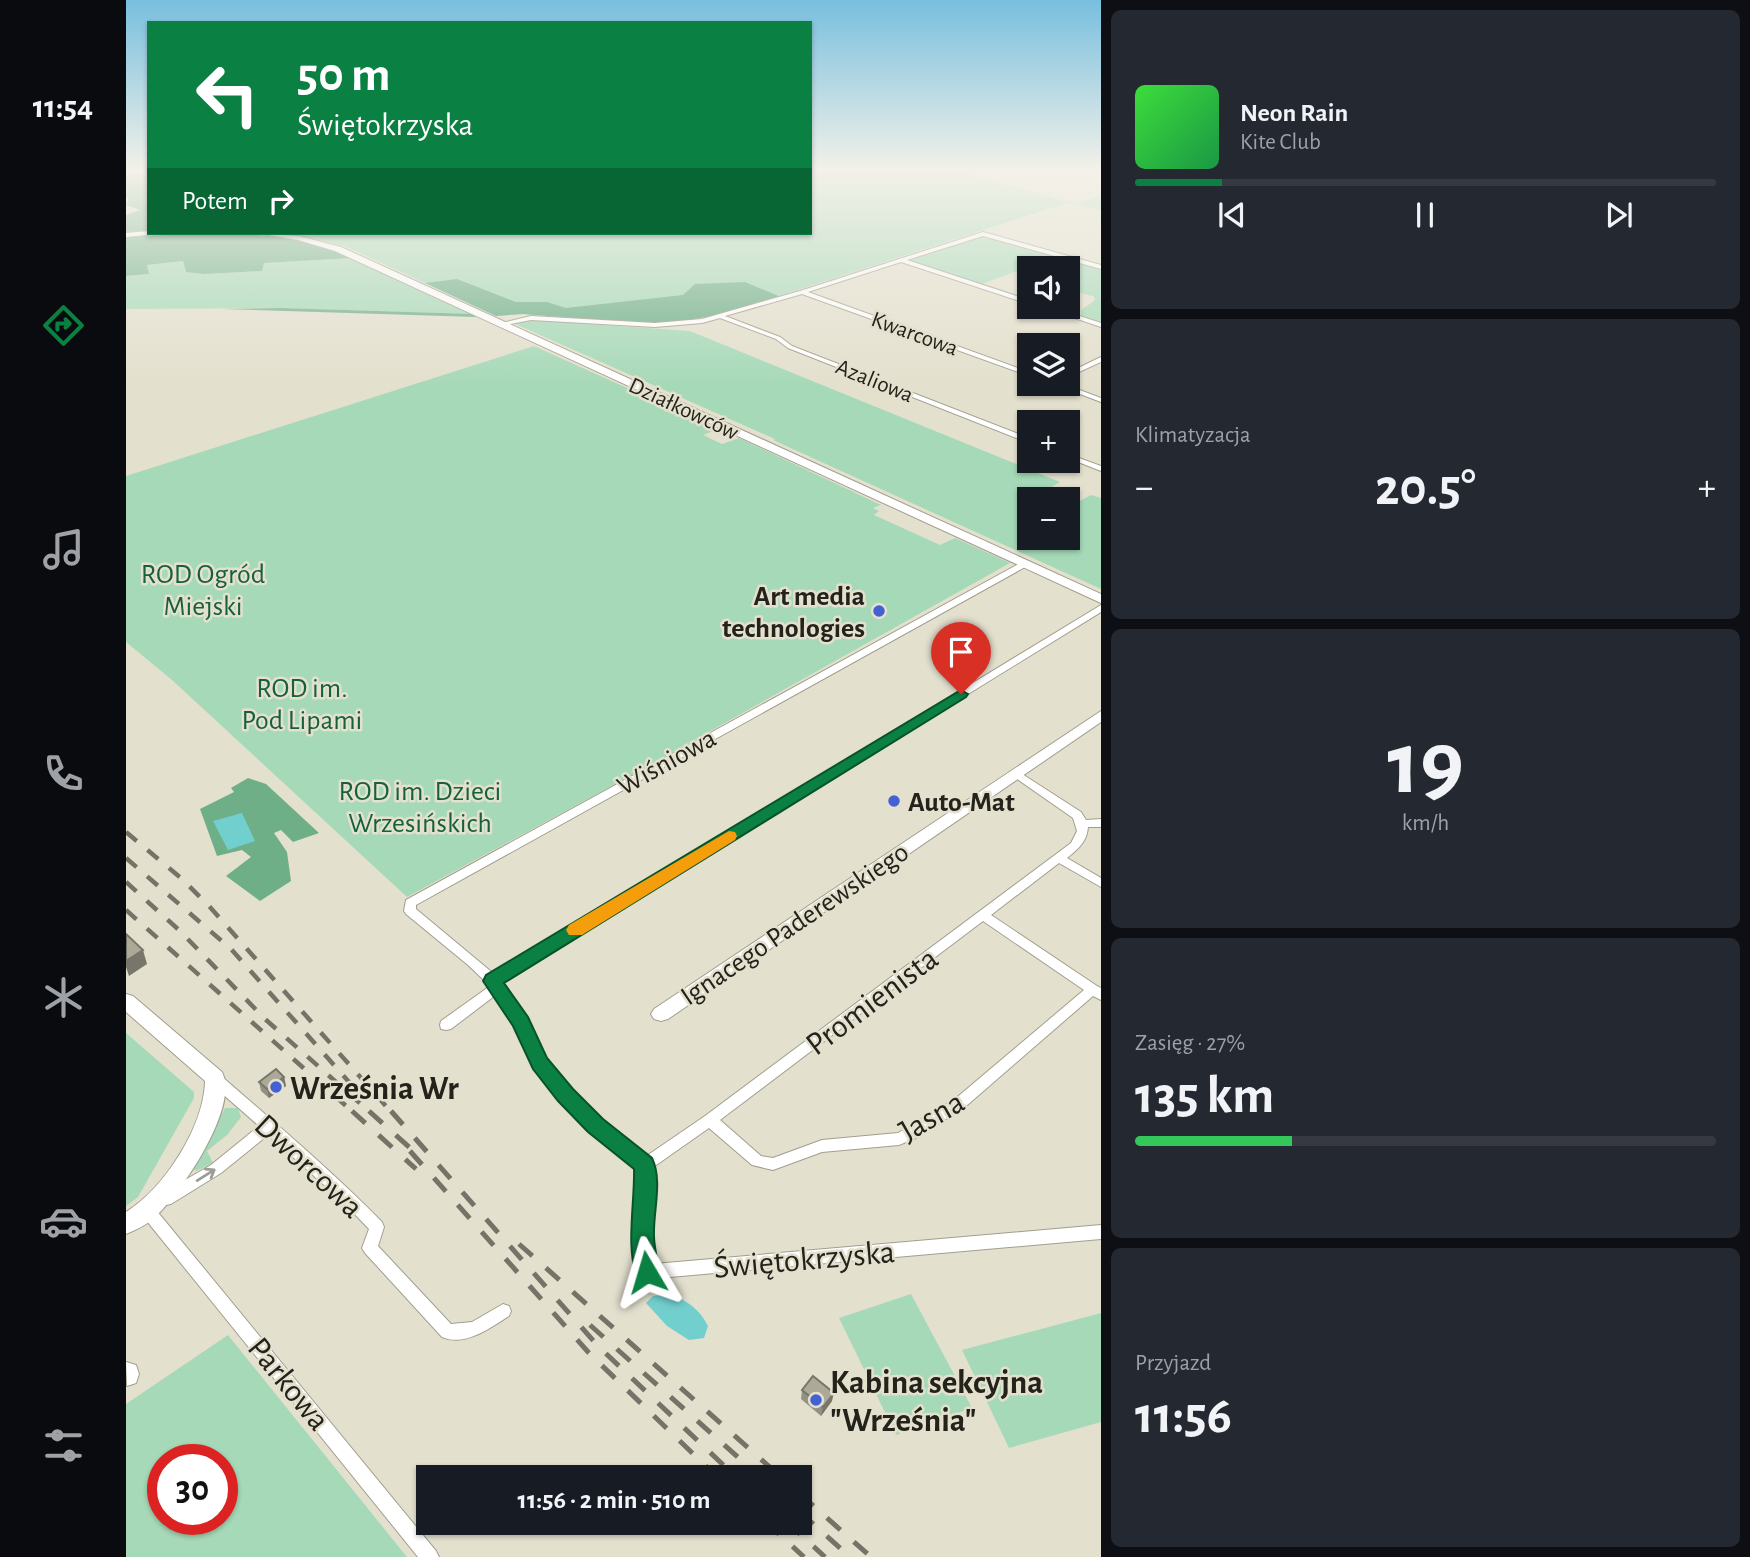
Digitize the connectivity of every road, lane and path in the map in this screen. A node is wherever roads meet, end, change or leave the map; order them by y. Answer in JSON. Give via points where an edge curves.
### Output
{"nodes":[{"id":1,"x":299,"y":241,"type":"edge"},
{"id":2,"x":962,"y":241,"type":"edge"},
{"id":3,"x":1007,"y":241,"type":"edge"},
{"id":4,"x":901,"y":260,"type":"junction"},
{"id":5,"x":1101,"y":267,"type":"edge"},
{"id":6,"x":802,"y":292,"type":"junction"},
{"id":7,"x":1017,"y":298,"type":"edge"},
{"id":8,"x":722,"y":317,"type":"junction"},
{"id":9,"x":1080,"y":318,"type":"edge"},
{"id":10,"x":501,"y":324,"type":"junction"},
{"id":11,"x":1101,"y":325,"type":"edge"},
{"id":12,"x":1101,"y":359,"type":"edge"},
{"id":13,"x":1080,"y":369,"type":"edge"},
{"id":14,"x":1017,"y":370,"type":"edge"},
{"id":15,"x":1080,"y":392,"type":"edge"},
{"id":16,"x":1101,"y":400,"type":"edge"},
{"id":17,"x":1017,"y":436,"type":"edge"},
{"id":18,"x":1080,"y":461,"type":"edge"},
{"id":19,"x":1101,"y":469,"type":"edge"},
{"id":20,"x":1024,"y":564,"type":"junction"},
{"id":21,"x":1101,"y":599,"type":"edge"},
{"id":22,"x":1101,"y":608,"type":"edge"},
{"id":23,"x":1101,"y":715,"type":"edge"},
{"id":24,"x":1015,"y":774,"type":"junction"},
{"id":25,"x":1101,"y":823,"type":"edge"},
{"id":26,"x":1083,"y":824,"type":"junction"},
{"id":27,"x":1059,"y":858,"type":"junction"},
{"id":28,"x":1101,"y":883,"type":"edge"},
{"id":29,"x":982,"y":915,"type":"junction"},
{"id":30,"x":495,"y":984,"type":"junction"},
{"id":31,"x":1097,"y":992,"type":"edge"},
{"id":32,"x":126,"y":1001,"type":"edge"},
{"id":33,"x":661,"y":1014,"type":"dead end"},
{"id":34,"x":446,"y":1025,"type":"dead end"},
{"id":35,"x":215,"y":1078,"type":"junction"},
{"id":36,"x":710,"y":1120,"type":"junction"},
{"id":37,"x":269,"y":1126,"type":"junction"},
{"id":38,"x":645,"y":1164,"type":"junction"},
{"id":39,"x":147,"y":1210,"type":"junction"},
{"id":40,"x":126,"y":1224,"type":"edge"},
{"id":41,"x":1101,"y":1232,"type":"edge"},
{"id":42,"x":503,"y":1311,"type":"dead end"},
{"id":43,"x":430,"y":1557,"type":"edge"}],
"edges":[{"from":1,"to":10,"type":"street","name":"Działkowców","via":[[331,247]]},
{"from":2,"to":4,"type":"street"},
{"from":3,"to":5,"type":"street"},
{"from":4,"to":6,"type":"street"},
{"from":4,"to":7,"type":"street"},
{"from":6,"to":8,"type":"street"},
{"from":6,"to":14,"type":"street","name":"Kwarcowa"},
{"from":8,"to":10,"type":"street","via":[[655,325],[542,318]]},
{"from":8,"to":17,"type":"street","name":"Azaliowa"},
{"from":9,"to":11,"type":"street"},
{"from":10,"to":20,"type":"street","name":"Działkowców"},
{"from":12,"to":13,"type":"street"},
{"from":15,"to":16,"type":"street"},
{"from":18,"to":19,"type":"street"},
{"from":20,"to":21,"type":"street","name":"Działkowców"},
{"from":20,"to":30,"type":"street","name":"Wiśniowa","via":[[410,903],[410,911]]},
{"from":22,"to":30,"type":"street"},
{"from":23,"to":24,"type":"street","name":"Ignacego Paderewskiego"},
{"from":24,"to":26,"type":"street","via":[[1066,806]]},
{"from":24,"to":33,"type":"street","name":"Ignacego Paderewskiego"},
{"from":25,"to":26,"type":"street"},
{"from":26,"to":27,"type":"street","name":"Promienista","via":[[1075,846]]},
{"from":27,"to":28,"type":"street"},
{"from":27,"to":29,"type":"street","name":"Promienista"},
{"from":29,"to":31,"type":"street"},
{"from":29,"to":36,"type":"street","name":"Promienista"},
{"from":30,"to":34,"type":"street"},
{"from":30,"to":38,"type":"street","via":[[540,1063],[566,1095],[596,1126]]},
{"from":31,"to":36,"type":"street","name":"Jasna","via":[[960,1103],[899,1139],[822,1146],[781,1163],[765,1164]]},
{"from":32,"to":35,"type":"street","name":"Dworcowa"},
{"from":35,"to":37,"type":"street","name":"Dworcowa"},
{"from":35,"to":39,"type":"street","via":[[215,1100],[196,1140],[166,1189]]},
{"from":36,"to":38,"type":"street","name":"Promienista"},
{"from":39,"to":37,"type":"street","one_way":true,"via":[[216,1169]]},
{"from":37,"to":42,"type":"street","name":"Dworcowa","via":[[377,1227],[370,1248],[448,1332],[475,1329]]},
{"from":38,"to":41,"type":"street","name":"Świętokrzyska","via":[[642,1234],[647,1272]]},
{"from":39,"to":40,"type":"street"},
{"from":39,"to":43,"type":"street","name":"Parkowa"}]}
